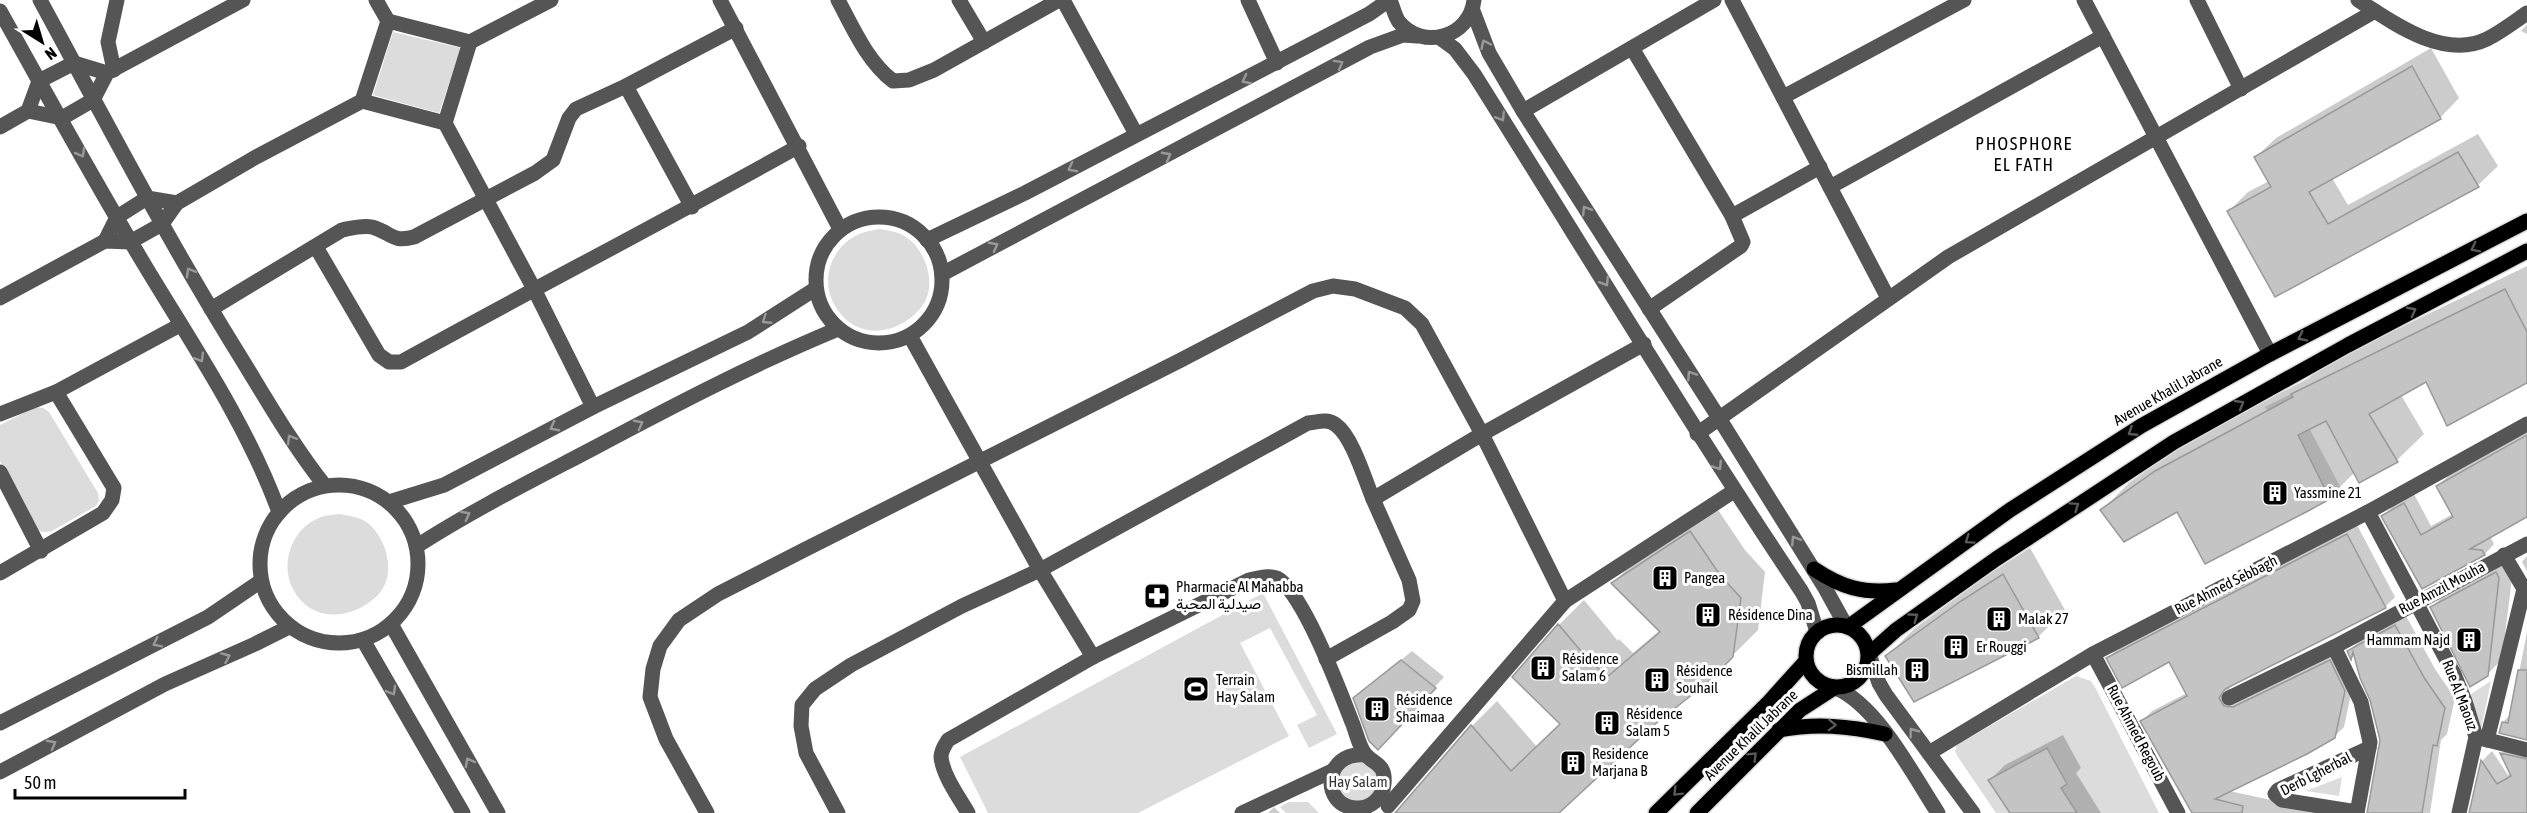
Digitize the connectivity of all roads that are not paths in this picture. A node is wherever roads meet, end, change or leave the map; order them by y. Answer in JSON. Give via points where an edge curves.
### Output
{"nodes":[{"id":1,"x":40,"y":0,"type":"edge"},
{"id":2,"x":117,"y":0,"type":"edge"},
{"id":3,"x":243,"y":0,"type":"edge"},
{"id":4,"x":376,"y":0,"type":"edge"},
{"id":5,"x":551,"y":0,"type":"edge"},
{"id":6,"x":720,"y":0,"type":"edge"},
{"id":7,"x":838,"y":0,"type":"edge"},
{"id":8,"x":959,"y":0,"type":"edge"},
{"id":9,"x":1061,"y":0,"type":"edge"},
{"id":10,"x":1248,"y":0,"type":"edge"},
{"id":11,"x":1389,"y":0,"type":"edge"},
{"id":12,"x":1714,"y":0,"type":"edge"},
{"id":13,"x":1732,"y":0,"type":"edge"},
{"id":14,"x":1965,"y":0,"type":"edge"},
{"id":15,"x":2084,"y":0,"type":"edge"},
{"id":16,"x":2197,"y":0,"type":"edge"},
{"id":17,"x":2358,"y":0,"type":"edge"},
{"id":18,"x":1473,"y":6,"type":"edge"},
{"id":19,"x":0,"y":11,"type":"edge"},
{"id":20,"x":2375,"y":11,"type":"junction"},
{"id":21,"x":2527,"y":13,"type":"edge"},
{"id":22,"x":388,"y":21,"type":"junction"},
{"id":23,"x":736,"y":28,"type":"junction"},
{"id":24,"x":1416,"y":36,"type":"junction"},
{"id":25,"x":2103,"y":36,"type":"junction"},
{"id":26,"x":1440,"y":38,"type":"junction"},
{"id":27,"x":470,"y":42,"type":"junction"},
{"id":28,"x":984,"y":42,"type":"junction"},
{"id":29,"x":1632,"y":48,"type":"junction"},
{"id":30,"x":74,"y":63,"type":"junction"},
{"id":31,"x":1277,"y":63,"type":"junction"},
{"id":32,"x":111,"y":72,"type":"junction"},
{"id":33,"x":39,"y":81,"type":"junction"},
{"id":34,"x":626,"y":86,"type":"junction"},
{"id":35,"x":2241,"y":89,"type":"junction"},
{"id":36,"x":1783,"y":97,"type":"junction"},
{"id":37,"x":93,"y":100,"type":"junction"},
{"id":38,"x":362,"y":101,"type":"junction"},
{"id":39,"x":28,"y":111,"type":"junction"},
{"id":40,"x":1523,"y":111,"type":"junction"},
{"id":41,"x":7,"y":117,"type":"edge"},
{"id":42,"x":62,"y":118,"type":"junction"},
{"id":43,"x":445,"y":123,"type":"junction"},
{"id":44,"x":0,"y":127,"type":"edge"},
{"id":45,"x":1136,"y":134,"type":"junction"},
{"id":46,"x":2157,"y":138,"type":"junction"},
{"id":47,"x":799,"y":146,"type":"junction"},
{"id":48,"x":1820,"y":167,"type":"junction"},
{"id":49,"x":1830,"y":187,"type":"junction"},
{"id":50,"x":147,"y":198,"type":"junction"},
{"id":51,"x":485,"y":200,"type":"junction"},
{"id":52,"x":177,"y":203,"type":"junction"},
{"id":53,"x":692,"y":207,"type":"junction"},
{"id":54,"x":1732,"y":216,"type":"junction"},
{"id":55,"x":117,"y":217,"type":"junction"},
{"id":56,"x":2527,"y":221,"type":"edge"},
{"id":57,"x":162,"y":224,"type":"junction"},
{"id":58,"x":840,"y":229,"type":"junction"},
{"id":59,"x":927,"y":240,"type":"junction"},
{"id":60,"x":105,"y":241,"type":"junction"},
{"id":61,"x":130,"y":242,"type":"junction"},
{"id":62,"x":316,"y":247,"type":"junction"},
{"id":63,"x":2527,"y":251,"type":"edge"},
{"id":64,"x":942,"y":274,"type":"junction"},
{"id":65,"x":534,"y":289,"type":"junction"},
{"id":66,"x":815,"y":289,"type":"junction"},
{"id":67,"x":0,"y":298,"type":"edge"},
{"id":68,"x":1888,"y":298,"type":"junction"},
{"id":69,"x":211,"y":309,"type":"junction"},
{"id":70,"x":1648,"y":309,"type":"junction"},
{"id":71,"x":180,"y":325,"type":"junction"},
{"id":72,"x":838,"y":329,"type":"junction"},
{"id":73,"x":910,"y":336,"type":"junction"},
{"id":74,"x":1644,"y":344,"type":"junction"},
{"id":75,"x":2271,"y":354,"type":"junction"},
{"id":76,"x":56,"y":392,"type":"junction"},
{"id":77,"x":593,"y":407,"type":"junction"},
{"id":78,"x":0,"y":414,"type":"edge"},
{"id":79,"x":1719,"y":418,"type":"junction"},
{"id":80,"x":2527,"y":424,"type":"edge"},
{"id":81,"x":1482,"y":434,"type":"junction"},
{"id":82,"x":1697,"y":434,"type":"junction"},
{"id":83,"x":979,"y":462,"type":"junction"},
{"id":84,"x":0,"y":472,"type":"edge"},
{"id":85,"x":326,"y":486,"type":"junction"},
{"id":86,"x":1734,"y":491,"type":"junction"},
{"id":87,"x":1373,"y":499,"type":"junction"},
{"id":88,"x":389,"y":502,"type":"junction"},
{"id":89,"x":279,"y":512,"type":"junction"},
{"id":90,"x":2368,"y":512,"type":"junction"},
{"id":91,"x":2527,"y":544,"type":"edge"},
{"id":92,"x":417,"y":546,"type":"junction"},
{"id":93,"x":41,"y":551,"type":"junction"},
{"id":94,"x":2504,"y":555,"type":"junction"},
{"id":95,"x":1814,"y":569,"type":"junction"},
{"id":96,"x":1040,"y":570,"type":"junction"},
{"id":97,"x":0,"y":573,"type":"edge"},
{"id":98,"x":261,"y":581,"type":"junction"},
{"id":99,"x":1899,"y":589,"type":"junction"},
{"id":100,"x":1565,"y":601,"type":"junction"},
{"id":101,"x":2417,"y":601,"type":"junction"},
{"id":102,"x":391,"y":624,"type":"junction"},
{"id":103,"x":1847,"y":626,"type":"junction"},
{"id":104,"x":289,"y":627,"type":"junction"},
{"id":105,"x":1817,"y":632,"type":"junction"},
{"id":106,"x":363,"y":640,"type":"junction"},
{"id":107,"x":2334,"y":647,"type":"junction"},
{"id":108,"x":1869,"y":654,"type":"junction"},
{"id":109,"x":2093,"y":654,"type":"junction"},
{"id":110,"x":1093,"y":657,"type":"junction"},
{"id":111,"x":1326,"y":659,"type":"junction"},
{"id":112,"x":1806,"y":661,"type":"junction"},
{"id":113,"x":1835,"y":688,"type":"junction"},
{"id":114,"x":2229,"y":698,"type":"dead end"},
{"id":115,"x":0,"y":723,"type":"edge"},
{"id":116,"x":1779,"y":730,"type":"junction"},
{"id":117,"x":1885,"y":734,"type":"junction"},
{"id":118,"x":2481,"y":739,"type":"junction"},
{"id":119,"x":2369,"y":748,"type":"junction"},
{"id":120,"x":2527,"y":750,"type":"edge"},
{"id":121,"x":1929,"y":753,"type":"junction"},
{"id":122,"x":1365,"y":755,"type":"junction"},
{"id":123,"x":1332,"y":771,"type":"junction"},
{"id":124,"x":0,"y":772,"type":"edge"},
{"id":125,"x":1388,"y":804,"type":"edge"},
{"id":126,"x":1366,"y":809,"type":"edge"},
{"id":127,"x":463,"y":813,"type":"edge"},
{"id":128,"x":498,"y":813,"type":"edge"},
{"id":129,"x":707,"y":813,"type":"edge"},
{"id":130,"x":838,"y":813,"type":"edge"},
{"id":131,"x":968,"y":813,"type":"edge"},
{"id":132,"x":1242,"y":813,"type":"edge"},
{"id":133,"x":1656,"y":813,"type":"edge"},
{"id":134,"x":1697,"y":813,"type":"edge"},
{"id":135,"x":1938,"y":813,"type":"edge"},
{"id":136,"x":1973,"y":813,"type":"edge"},
{"id":137,"x":2178,"y":813,"type":"edge"},
{"id":138,"x":2357,"y":813,"type":"edge"},
{"id":139,"x":2459,"y":813,"type":"edge"}],
"edges":[{"from":1,"to":30,"type":"street"},
{"from":2,"to":32,"type":"street","via":[[108,42]]},
{"from":3,"to":32,"type":"street"},
{"from":4,"to":22,"type":"street"},
{"from":5,"to":27,"type":"street"},
{"from":6,"to":23,"type":"street"},
{"from":7,"to":28,"type":"street","via":[[870,57],[893,81],[909,80],[934,70]]},
{"from":8,"to":28,"type":"street"},
{"from":9,"to":28,"type":"street"},
{"from":9,"to":45,"type":"street"},
{"from":10,"to":31,"type":"street"},
{"from":11,"to":24,"type":"street","via":[[1398,21]]},
{"from":11,"to":31,"type":"street"},
{"from":12,"to":29,"type":"street"},
{"from":13,"to":36,"type":"street"},
{"from":14,"to":36,"type":"street"},
{"from":15,"to":25,"type":"street"},
{"from":16,"to":35,"type":"street"},
{"from":17,"to":20,"type":"street"},
{"from":18,"to":26,"type":"street","via":[[1460,29]]},
{"from":40,"to":18,"type":"street","one_way":true,"via":[[1489,53]]},
{"from":19,"to":33,"type":"street"},
{"from":20,"to":21,"type":"street","via":[[2442,44],[2464,46],[2487,40]]},
{"from":20,"to":35,"type":"street"},
{"from":22,"to":27,"type":"street"},
{"from":22,"to":38,"type":"street"},
{"from":23,"to":34,"type":"street"},
{"from":23,"to":47,"type":"street"},
{"from":24,"to":26,"type":"street"},
{"from":64,"to":24,"type":"street","one_way":true,"via":[[1370,47],[1403,35]]},
{"from":25,"to":46,"type":"street"},
{"from":25,"to":49,"type":"street"},
{"from":26,"to":74,"type":"street","one_way":true,"via":[[1455,49],[1474,74]]},
{"from":27,"to":43,"type":"street"},
{"from":29,"to":40,"type":"street"},
{"from":29,"to":54,"type":"street"},
{"from":30,"to":32,"type":"street"},
{"from":30,"to":33,"type":"street"},
{"from":30,"to":37,"type":"street"},
{"from":31,"to":45,"type":"street","one_way":true},
{"from":32,"to":37,"type":"street"},
{"from":33,"to":39,"type":"street"},
{"from":33,"to":42,"type":"street"},
{"from":34,"to":51,"type":"street","via":[[576,109],[553,160]]},
{"from":34,"to":53,"type":"street"},
{"from":35,"to":46,"type":"street"},
{"from":36,"to":48,"type":"street"},
{"from":37,"to":42,"type":"street"},
{"from":37,"to":50,"type":"street"},
{"from":38,"to":43,"type":"street"},
{"from":38,"to":52,"type":"street"},
{"from":39,"to":41,"type":"street"},
{"from":39,"to":42,"type":"street"},
{"from":70,"to":40,"type":"street","one_way":true},
{"from":41,"to":44,"type":"street"},
{"from":42,"to":55,"type":"street","one_way":true},
{"from":43,"to":51,"type":"street"},
{"from":45,"to":59,"type":"street","one_way":true},
{"from":46,"to":68,"type":"street","via":[[1948,257]]},
{"from":46,"to":75,"type":"street"},
{"from":47,"to":53,"type":"street"},
{"from":47,"to":58,"type":"street"},
{"from":48,"to":49,"type":"street"},
{"from":48,"to":54,"type":"street"},
{"from":49,"to":68,"type":"street"},
{"from":50,"to":52,"type":"street"},
{"from":50,"to":55,"type":"street"},
{"from":50,"to":57,"type":"street"},
{"from":51,"to":62,"type":"street","via":[[414,237],[391,238],[373,227],[360,226],[342,230]]},
{"from":51,"to":65,"type":"street"},
{"from":52,"to":57,"type":"street"},
{"from":53,"to":65,"type":"street"},
{"from":54,"to":70,"type":"street","via":[[1743,242],[1741,246]]},
{"from":55,"to":60,"type":"street"},
{"from":55,"to":61,"type":"street"},
{"from":56,"to":75,"type":"main road","name":"Avenue Khalil Jabrane","one_way":true},
{"from":57,"to":61,"type":"street"},
{"from":69,"to":57,"type":"street","one_way":true},
{"from":58,"to":59,"type":"street","via":[[860,219],[883,216],[904,222]]},
{"from":58,"to":66,"type":"street","via":[[825,246],[816,266]]},
{"from":59,"to":64,"type":"street","via":[[936,252]]},
{"from":60,"to":61,"type":"street"},
{"from":60,"to":67,"type":"street"},
{"from":61,"to":71,"type":"street"},
{"from":62,"to":65,"type":"street","via":[[379,355],[389,362],[401,362]]},
{"from":62,"to":69,"type":"street"},
{"from":108,"to":63,"type":"main road","one_way":true,"via":[[1896,630],[1996,559],[2174,442]]},
{"from":64,"to":73,"type":"street","via":[[935,309]]},
{"from":65,"to":77,"type":"street"},
{"from":66,"to":72,"type":"street","via":[[823,311]]},
{"from":66,"to":77,"type":"street","one_way":true,"via":[[748,332]]},
{"from":68,"to":79,"type":"street"},
{"from":85,"to":69,"type":"street","one_way":true,"via":[[298,452]]},
{"from":79,"to":70,"type":"street","one_way":true},
{"from":71,"to":76,"type":"street"},
{"from":71,"to":89,"type":"street","one_way":true,"via":[[266,478]]},
{"from":72,"to":73,"type":"street","via":[[873,344]]},
{"from":92,"to":72,"type":"street","one_way":true,"via":[[458,519],[668,408]]},
{"from":73,"to":83,"type":"street"},
{"from":74,"to":81,"type":"street"},
{"from":74,"to":82,"type":"street"},
{"from":75,"to":99,"type":"main road","name":"Avenue Khalil Jabrane","one_way":true,"via":[[2131,433],[2010,510]]},
{"from":76,"to":78,"type":"street"},
{"from":76,"to":93,"type":"street","via":[[114,488],[112,500],[103,513]]},
{"from":77,"to":88,"type":"street","one_way":true,"via":[[444,485]]},
{"from":79,"to":82,"type":"street"},
{"from":95,"to":79,"type":"street","one_way":true},
{"from":80,"to":90,"type":"street","name":"Rue Ahmed Sebbagh"},
{"from":81,"to":83,"type":"street","via":[[1422,324],[1405,308],[1380,297],[1333,286],[1313,291]]},
{"from":81,"to":87,"type":"street"},
{"from":81,"to":100,"type":"street"},
{"from":82,"to":86,"type":"street","one_way":true},
{"from":83,"to":96,"type":"street"},
{"from":83,"to":129,"type":"street","via":[[718,594],[679,620],[660,646],[650,698],[666,739]]},
{"from":84,"to":93,"type":"street"},
{"from":85,"to":88,"type":"street","via":[[370,490]]},
{"from":85,"to":89,"type":"street","via":[[300,495]]},
{"from":86,"to":100,"type":"street"},
{"from":86,"to":105,"type":"street","via":[[1809,603]]},
{"from":87,"to":96,"type":"street","via":[[1337,425],[1326,420],[1308,423]]},
{"from":87,"to":111,"type":"street","via":[[1409,580],[1413,601],[1409,610],[1392,622]]},
{"from":88,"to":92,"type":"street","via":[[406,522]]},
{"from":89,"to":98,"type":"street","via":[[266,533],[259,556]]},
{"from":90,"to":101,"type":"street","name":"Rue Al Maouz"},
{"from":90,"to":109,"type":"street","name":"Rue Ahmed Sebbagh"},
{"from":91,"to":94,"type":"street","name":"Rue Amzil Mouha"},
{"from":92,"to":102,"type":"street","via":[[417,580],[403,611]]},
{"from":93,"to":97,"type":"street"},
{"from":94,"to":101,"type":"street","name":"Rue Amzil Mouha"},
{"from":94,"to":118,"type":"street","via":[[2524,589]]},
{"from":95,"to":99,"type":"main road","via":[[1852,590]]},
{"from":95,"to":103,"type":"street"},
{"from":96,"to":110,"type":"street"},
{"from":96,"to":130,"type":"street","via":[[962,606],[851,665],[815,689],[802,705],[806,753]]},
{"from":98,"to":104,"type":"street","via":[[270,606]]},
{"from":98,"to":115,"type":"street","one_way":true,"via":[[208,617]]},
{"from":99,"to":103,"type":"main road","name":"Avenue Khalil Jabrane"},
{"from":100,"to":125,"type":"street"},
{"from":101,"to":107,"type":"street","name":"Rue Amzil Mouha"},
{"from":101,"to":118,"type":"street","name":"Rue Al Maouz"},
{"from":102,"to":106,"type":"street"},
{"from":128,"to":102,"type":"street","one_way":true},
{"from":103,"to":105,"type":"main road","via":[[1836,625]]},
{"from":103,"to":108,"type":"main road","via":[[1862,637]]},
{"from":104,"to":106,"type":"street","via":[[311,639],[337,644]]},
{"from":124,"to":104,"type":"street","one_way":true,"via":[[165,684]]},
{"from":105,"to":112,"type":"main road","via":[[1810,640]]},
{"from":106,"to":127,"type":"street","one_way":true},
{"from":107,"to":114,"type":"street","name":"Rue Amzil Mouha"},
{"from":107,"to":119,"type":"street","via":[[2361,702]]},
{"from":108,"to":113,"type":"main road","via":[[1860,678],[1849,686]]},
{"from":121,"to":108,"type":"street","one_way":true,"via":[[1878,682]]},
{"from":109,"to":121,"type":"street","name":"Rue Ahmed Sebbagh"},
{"from":109,"to":137,"type":"street","name":"Rue Ahmed Regoub"},
{"from":110,"to":111,"type":"street","via":[[1249,580],[1266,576],[1278,579],[1297,602]]},
{"from":110,"to":131,"type":"street","via":[[948,740],[941,757]]},
{"from":111,"to":122,"type":"street"},
{"from":112,"to":113,"type":"main road","via":[[1815,679]]},
{"from":112,"to":133,"type":"main road","name":"Avenue Khalil Jabrane","one_way":true},
{"from":113,"to":116,"type":"main road","name":"Avenue Khalil Jabrane","via":[[1810,702]]},
{"from":113,"to":117,"type":"street","via":[[1863,705]]},
{"from":116,"to":117,"type":"main road","one_way":true,"via":[[1839,725]]},
{"from":134,"to":116,"type":"main road","name":"Avenue Khalil Jabrane","one_way":true},
{"from":117,"to":135,"type":"street"},
{"from":118,"to":120,"type":"street","name":"Rue Al Maouz"},
{"from":118,"to":139,"type":"street"},
{"from":119,"to":138,"type":"street"},
{"from":119,"to":138,"type":"street","name":"Derb Lgherbal","via":[[2275,794],[2282,800]]},
{"from":121,"to":136,"type":"street"},
{"from":122,"to":123,"type":"street","via":[[1346,757]]},
{"from":122,"to":125,"type":"street","via":[[1380,766]]},
{"from":123,"to":126,"type":"street","via":[[1334,796],[1344,805]]},
{"from":123,"to":132,"type":"street"},
{"from":125,"to":126,"type":"street"}]}
